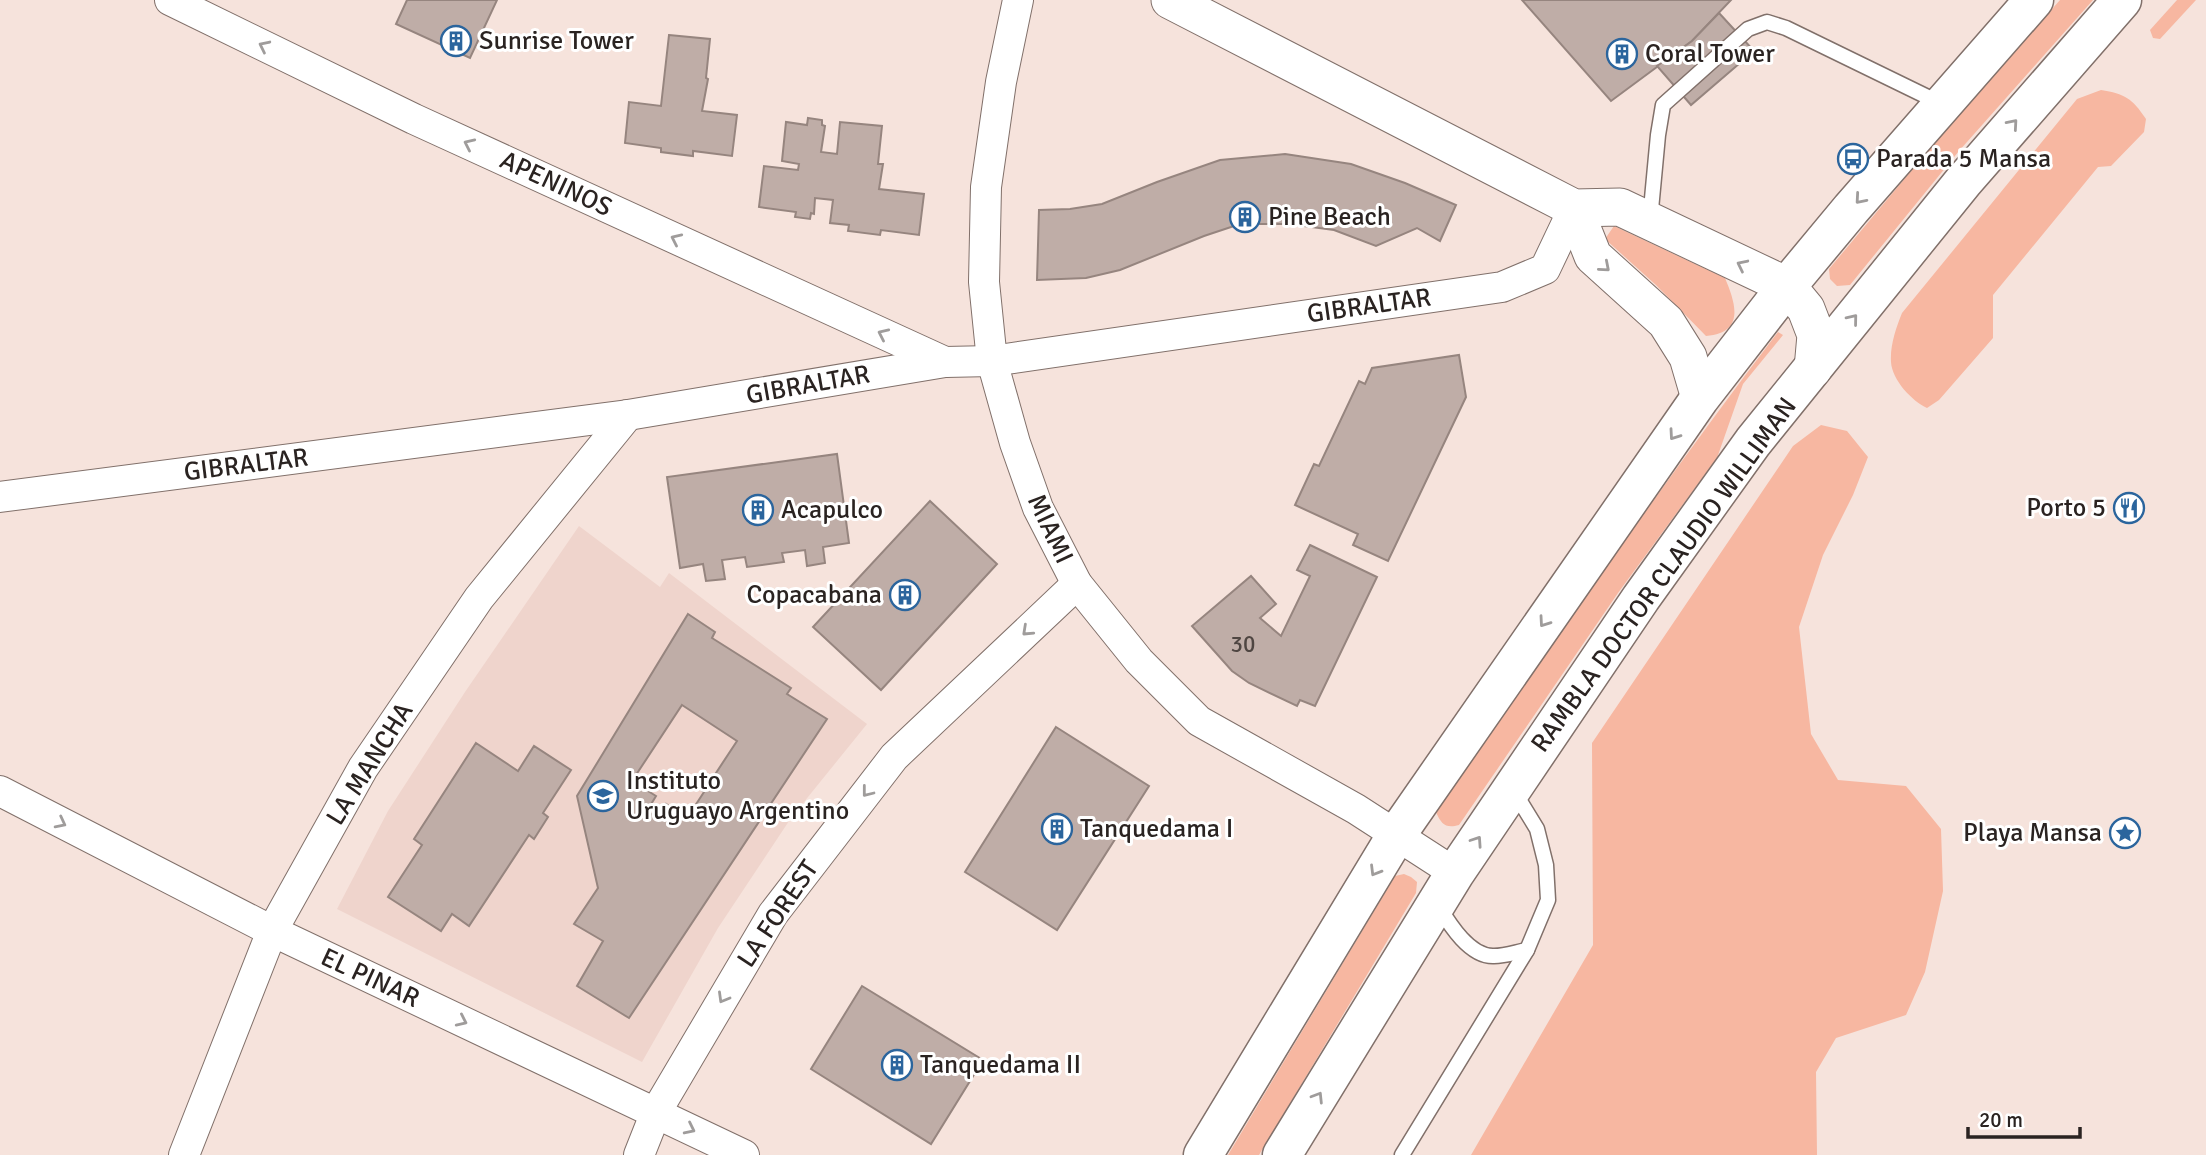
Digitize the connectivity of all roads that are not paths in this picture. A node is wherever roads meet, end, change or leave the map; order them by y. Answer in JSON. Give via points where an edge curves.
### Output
{"nodes":[{"id":1,"x":170,"y":0,"type":"edge"},
{"id":2,"x":1018,"y":0,"type":"edge"},
{"id":3,"x":1170,"y":0,"type":"edge"},
{"id":4,"x":2034,"y":0,"type":"edge"},
{"id":5,"x":2122,"y":0,"type":"edge"},
{"id":6,"x":1942,"y":104,"type":"junction"},
{"id":7,"x":1573,"y":208,"type":"junction"},
{"id":8,"x":1650,"y":221,"type":"junction"},
{"id":9,"x":1787,"y":286,"type":"junction"},
{"id":10,"x":992,"y":361,"type":"junction"},
{"id":11,"x":945,"y":362,"type":"junction"},
{"id":12,"x":1813,"y":369,"type":"junction"},
{"id":13,"x":1700,"y":398,"type":"junction"},
{"id":14,"x":628,"y":415,"type":"junction"},
{"id":15,"x":0,"y":497,"type":"edge"},
{"id":16,"x":1077,"y":584,"type":"junction"},
{"id":17,"x":1513,"y":789,"type":"junction"},
{"id":18,"x":0,"y":791,"type":"edge"},
{"id":19,"x":1397,"y":834,"type":"junction"},
{"id":20,"x":1446,"y":888,"type":"junction"},
{"id":21,"x":272,"y":932,"type":"junction"},
{"id":22,"x":1527,"y":950,"type":"junction"},
{"id":23,"x":656,"y":1112,"type":"junction"},
{"id":24,"x":184,"y":1155,"type":"edge"},
{"id":25,"x":639,"y":1155,"type":"edge"},
{"id":26,"x":744,"y":1155,"type":"edge"},
{"id":27,"x":1203,"y":1155,"type":"edge"},
{"id":28,"x":1282,"y":1155,"type":"edge"},
{"id":29,"x":1402,"y":1155,"type":"edge"}],
"edges":[{"from":11,"to":1,"type":"street","name":"APENINOS","one_way":true,"via":[[414,119]]},
{"from":2,"to":10,"type":"street","name":"MIAMI","via":[[986,187],[984,282]]},
{"from":3,"to":7,"type":"street"},
{"from":4,"to":6,"type":"main road"},
{"from":12,"to":5,"type":"main road","name":"RAMBLA DOCTOR CLAUDIO WILLIMAN","one_way":true,"via":[[1963,182]]},
{"from":6,"to":8,"type":"lane","via":[[1786,28],[1767,22],[1748,29],[1663,105]]},
{"from":6,"to":9,"type":"main road","one_way":true},
{"from":7,"to":8,"type":"street","via":[[1620,207]]},
{"from":7,"to":10,"type":"street","name":"GIBRALTAR","via":[[1545,269],[1502,287]]},
{"from":7,"to":13,"type":"street","one_way":true,"via":[[1594,256],[1666,322],[1688,357]]},
{"from":9,"to":8,"type":"street","one_way":true},
{"from":9,"to":12,"type":"street","via":[[1806,309],[1816,335]]},
{"from":9,"to":13,"type":"main road"},
{"from":10,"to":11,"type":"street","name":"GIBRALTAR"},
{"from":10,"to":16,"type":"street","name":"MIAMI","via":[[1038,508]]},
{"from":11,"to":14,"type":"street","name":"GIBRALTAR"},
{"from":12,"to":17,"type":"main road","name":"RAMBLA DOCTOR CLAUDIO WILLIMAN","via":[[1753,442],[1641,598]]},
{"from":13,"to":19,"type":"main road","one_way":true},
{"from":14,"to":15,"type":"street","name":"GIBRALTAR"},
{"from":14,"to":21,"type":"street","name":"LA MANCHA","via":[[478,598],[363,768]]},
{"from":16,"to":19,"type":"street","name":"MIAMI","via":[[1139,661],[1199,721]]},
{"from":16,"to":23,"type":"street","name":"LA FOREST","one_way":true,"via":[[894,757],[773,914]]},
{"from":20,"to":17,"type":"main road","name":"RAMBLA DOCTOR CLAUDIO WILLIMAN","one_way":true},
{"from":17,"to":22,"type":"lane","via":[[1537,830],[1546,865],[1548,900]]},
{"from":18,"to":21,"type":"street","name":"EL PINAR","one_way":true},
{"from":19,"to":20,"type":"street","name":"MIAMI"},
{"from":19,"to":27,"type":"main road","one_way":true},
{"from":20,"to":22,"type":"lane","via":[[1454,930],[1468,946],[1492,957]]},
{"from":28,"to":20,"type":"main road","name":"RAMBLA DOCTOR CLAUDIO WILLIMAN","one_way":true},
{"from":21,"to":23,"type":"street","name":"EL PINAR","one_way":true},
{"from":21,"to":24,"type":"street","name":"LA MANCHA"},
{"from":22,"to":29,"type":"lane"},
{"from":23,"to":25,"type":"street","name":"LA FOREST"},
{"from":23,"to":26,"type":"street","name":"EL PINAR","one_way":true}]}
